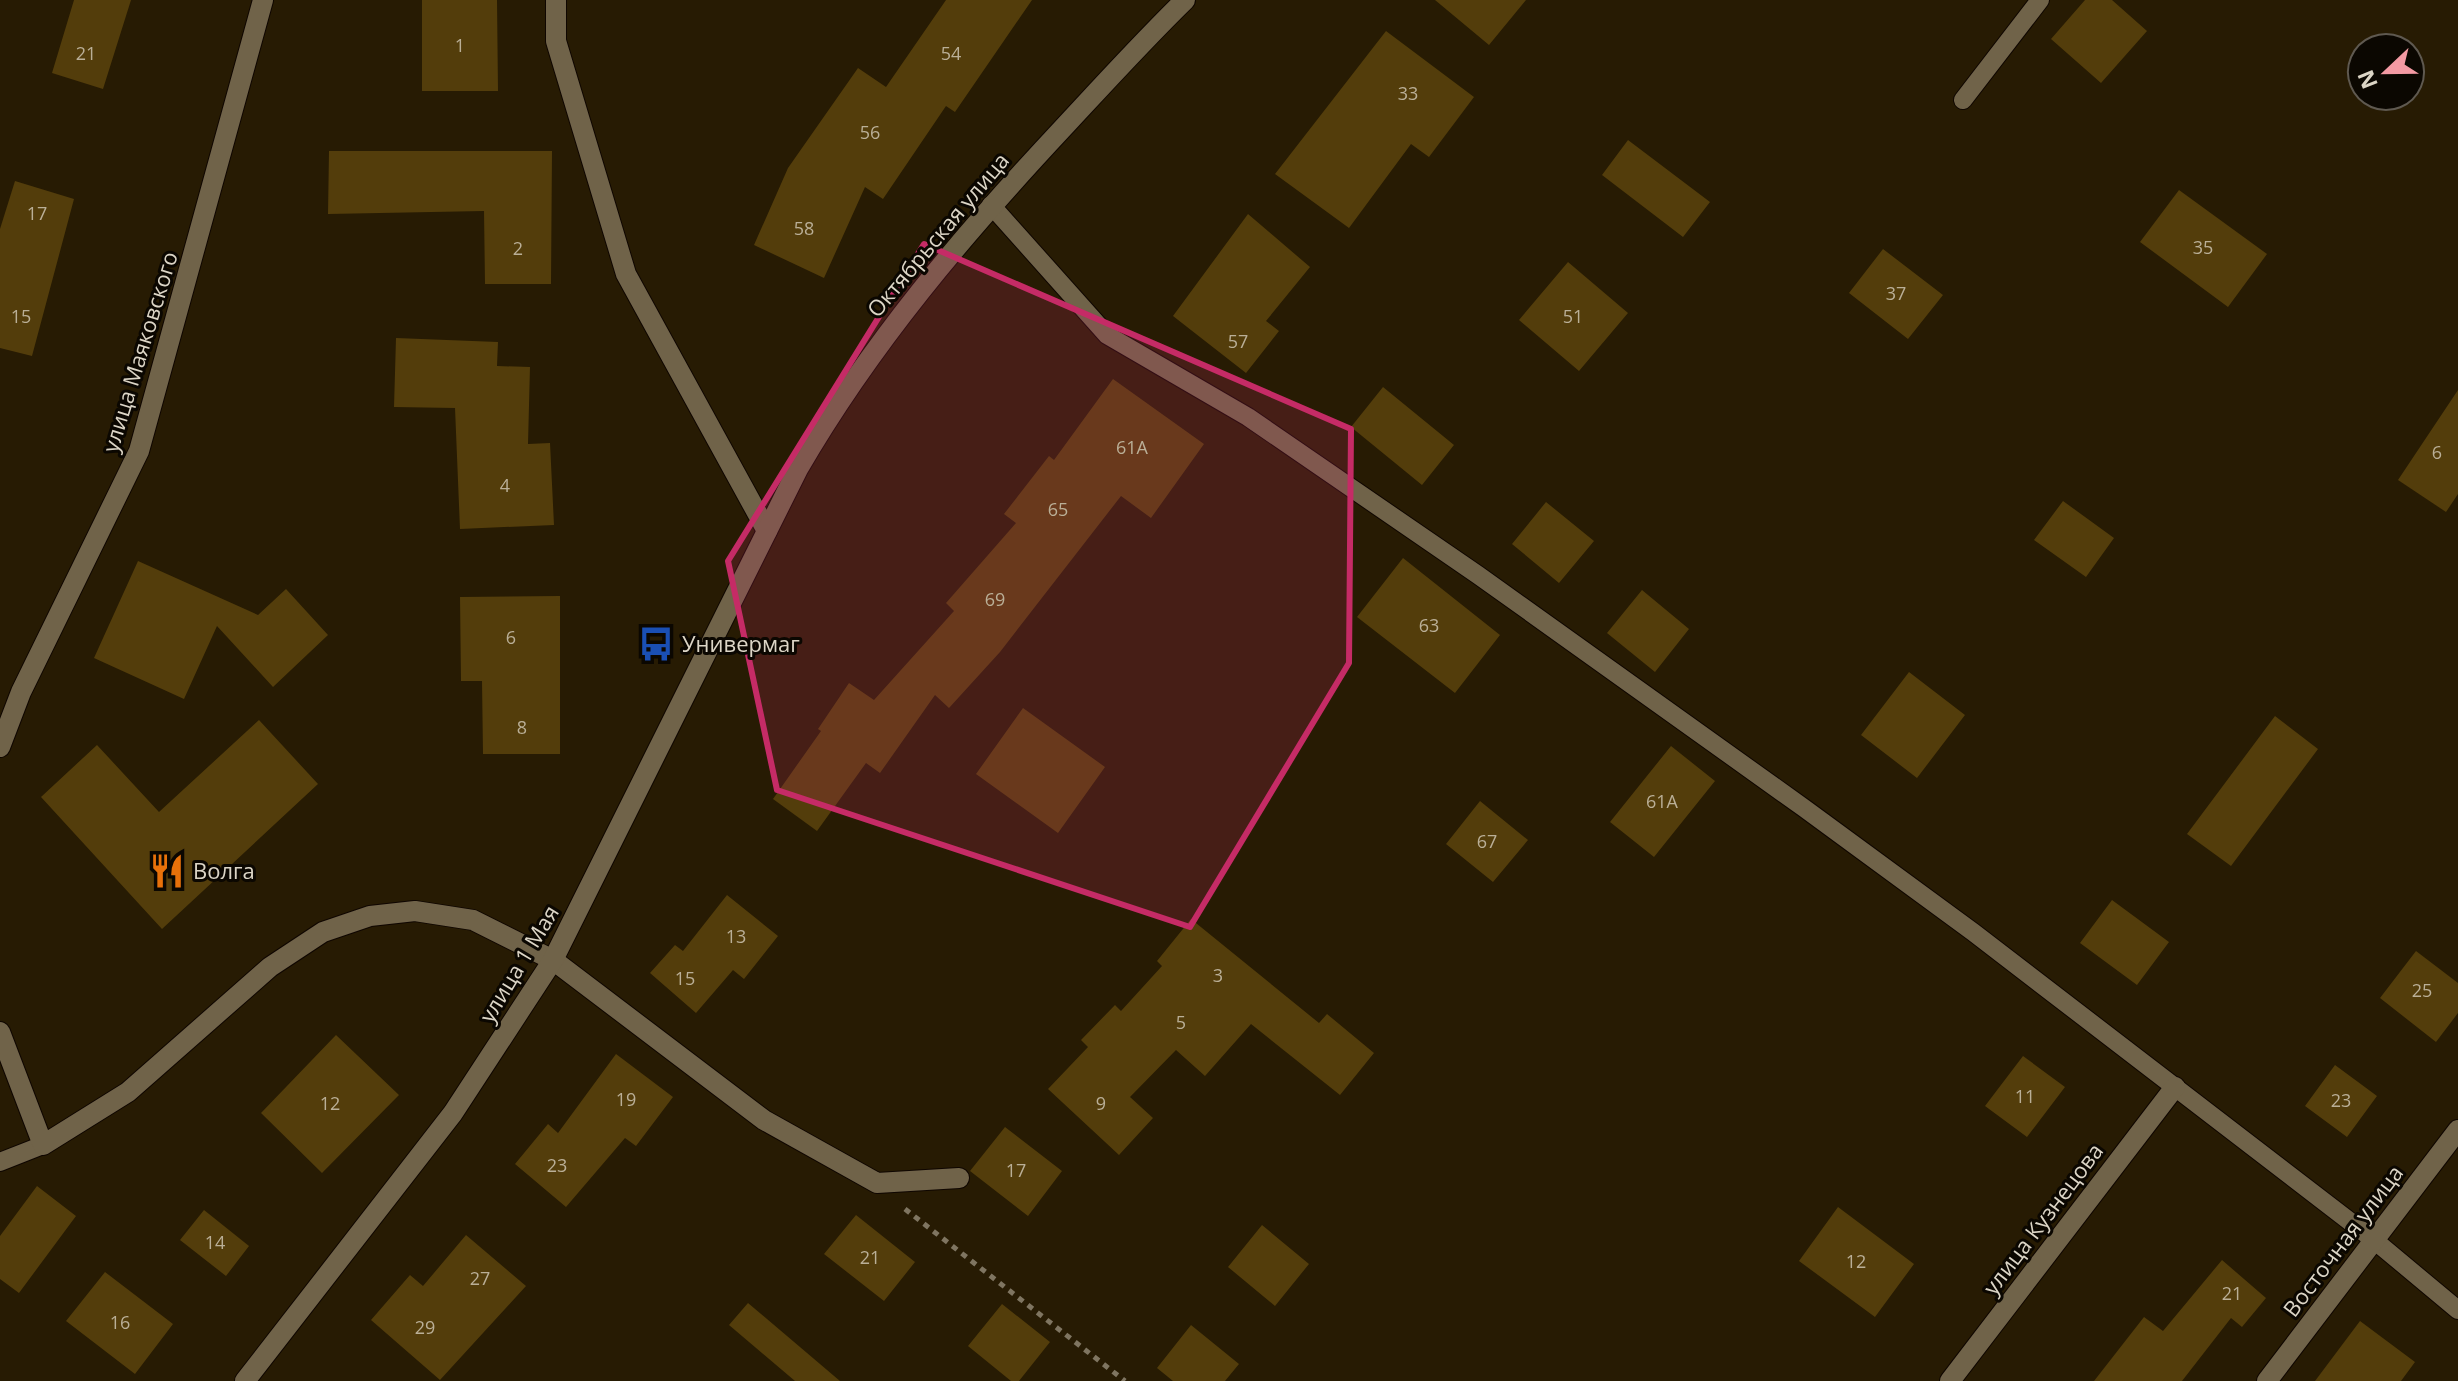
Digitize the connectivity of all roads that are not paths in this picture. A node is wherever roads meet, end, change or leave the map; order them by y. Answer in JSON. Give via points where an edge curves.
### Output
{"nodes":[{"id":1,"x":263,"y":0,"type":"edge"},
{"id":2,"x":556,"y":0,"type":"edge"},
{"id":3,"x":1185,"y":0,"type":"edge"},
{"id":4,"x":2040,"y":0,"type":"edge"},
{"id":5,"x":1963,"y":100,"type":"dead end"},
{"id":6,"x":991,"y":205,"type":"junction"},
{"id":7,"x":767,"y":531,"type":"junction"},
{"id":8,"x":0,"y":747,"type":"edge"},
{"id":9,"x":553,"y":960,"type":"junction"},
{"id":10,"x":0,"y":1032,"type":"edge"},
{"id":11,"x":2175,"y":1087,"type":"junction"},
{"id":12,"x":2458,"y":1130,"type":"edge"},
{"id":13,"x":43,"y":1145,"type":"junction"},
{"id":14,"x":0,"y":1162,"type":"edge"},
{"id":15,"x":959,"y":1178,"type":"dead end"},
{"id":16,"x":2374,"y":1240,"type":"junction"},
{"id":17,"x":2458,"y":1310,"type":"edge"},
{"id":18,"x":245,"y":1381,"type":"edge"},
{"id":19,"x":1950,"y":1381,"type":"edge"},
{"id":20,"x":2267,"y":1381,"type":"edge"}],
"edges":[{"from":1,"to":8,"type":"street","name":"улица Маяковского","via":[[139,451],[21,692]]},
{"from":2,"to":7,"type":"street","via":[[556,41],[626,274]]},
{"from":3,"to":6,"type":"street","name":"Октябрьская улица"},
{"from":4,"to":5,"type":"lane"},
{"from":6,"to":7,"type":"street","name":"Октябрьская улица","via":[[840,397]]},
{"from":6,"to":11,"type":"lane","via":[[1107,335],[1248,417],[1478,575],[1973,932]]},
{"from":7,"to":9,"type":"street","name":"улица 1 Мая"},
{"from":9,"to":13,"type":"street","via":[[473,920],[415,911],[370,916],[323,932],[270,967],[128,1092]]},
{"from":9,"to":15,"type":"street","via":[[764,1120],[877,1183]]},
{"from":9,"to":18,"type":"street","name":"улица 1 Мая","via":[[453,1113]]},
{"from":10,"to":13,"type":"street"},
{"from":11,"to":16,"type":"lane"},
{"from":11,"to":19,"type":"street","name":"улица Кузнецова"},
{"from":12,"to":16,"type":"street","name":"Восточная улица"},
{"from":13,"to":14,"type":"lane"},
{"from":16,"to":17,"type":"lane"},
{"from":16,"to":20,"type":"street","name":"Восточная улица"}]}
